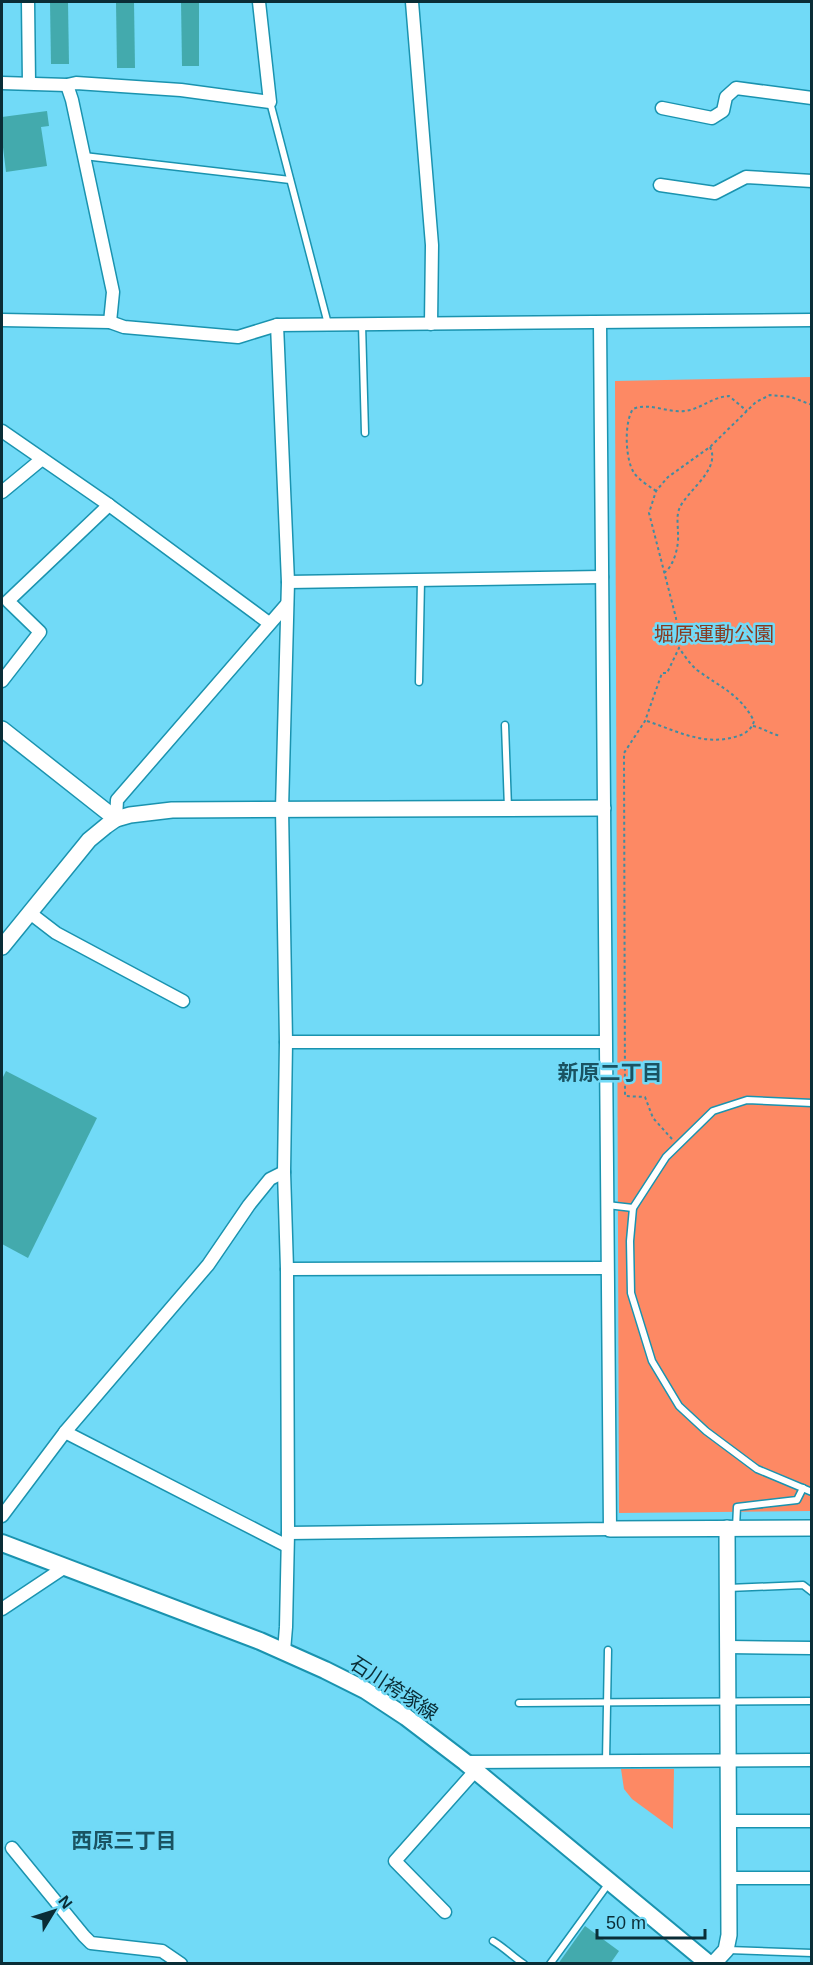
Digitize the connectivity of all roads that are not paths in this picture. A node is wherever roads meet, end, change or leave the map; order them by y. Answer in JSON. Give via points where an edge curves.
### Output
{"nodes":[{"id":1,"x":28,"y":2,"type":"edge"},
{"id":2,"x":258,"y":2,"type":"edge"},
{"id":3,"x":412,"y":2,"type":"edge"},
{"id":4,"x":2,"y":83,"type":"edge"},
{"id":5,"x":29,"y":83,"type":"junction"},
{"id":6,"x":67,"y":85,"type":"junction"},
{"id":7,"x":812,"y":98,"type":"edge"},
{"id":8,"x":270,"y":102,"type":"junction"},
{"id":9,"x":662,"y":108,"type":"dead end"},
{"id":10,"x":84,"y":156,"type":"junction"},
{"id":11,"x":290,"y":180,"type":"junction"},
{"id":12,"x":812,"y":181,"type":"edge"},
{"id":13,"x":660,"y":185,"type":"dead end"},
{"id":14,"x":2,"y":320,"type":"edge"},
{"id":15,"x":812,"y":320,"type":"edge"},
{"id":16,"x":110,"y":322,"type":"junction"},
{"id":17,"x":600,"y":323,"type":"junction"},
{"id":18,"x":362,"y":324,"type":"junction"},
{"id":19,"x":431,"y":324,"type":"junction"},
{"id":20,"x":277,"y":325,"type":"junction"},
{"id":21,"x":328,"y":325,"type":"junction"},
{"id":22,"x":2,"y":431,"type":"edge"},
{"id":23,"x":365,"y":433,"type":"dead end"},
{"id":24,"x":42,"y":459,"type":"junction"},
{"id":25,"x":2,"y":492,"type":"edge"},
{"id":26,"x":109,"y":505,"type":"junction"},
{"id":27,"x":602,"y":577,"type":"junction"},
{"id":28,"x":421,"y":580,"type":"junction"},
{"id":29,"x":288,"y":582,"type":"junction"},
{"id":30,"x":5,"y":598,"type":"edge"},
{"id":31,"x":287,"y":604,"type":"junction"},
{"id":32,"x":269,"y":623,"type":"junction"},
{"id":33,"x":2,"y":681,"type":"edge"},
{"id":34,"x":419,"y":682,"type":"dead end"},
{"id":35,"x":506,"y":725,"type":"dead end"},
{"id":36,"x":2,"y":729,"type":"edge"},
{"id":37,"x":603,"y":808,"type":"junction"},
{"id":38,"x":282,"y":809,"type":"junction"},
{"id":39,"x":508,"y":809,"type":"junction"},
{"id":40,"x":116,"y":819,"type":"junction"},
{"id":41,"x":30,"y":913,"type":"junction"},
{"id":42,"x":2,"y":947,"type":"edge"},
{"id":43,"x":183,"y":1001,"type":"dead end"},
{"id":44,"x":286,"y":1042,"type":"junction"},
{"id":45,"x":605,"y":1042,"type":"junction"},
{"id":46,"x":812,"y":1103,"type":"edge"},
{"id":47,"x":284,"y":1172,"type":"junction"},
{"id":48,"x":606,"y":1204,"type":"junction"},
{"id":49,"x":633,"y":1208,"type":"junction"},
{"id":50,"x":607,"y":1268,"type":"junction"},
{"id":51,"x":287,"y":1269,"type":"junction"},
{"id":52,"x":64,"y":1432,"type":"junction"},
{"id":53,"x":803,"y":1488,"type":"junction"},
{"id":54,"x":812,"y":1492,"type":"edge"},
{"id":55,"x":2,"y":1516,"type":"edge"},
{"id":56,"x":732,"y":1528,"type":"junction"},
{"id":57,"x":812,"y":1528,"type":"edge"},
{"id":58,"x":610,"y":1529,"type":"junction"},
{"id":59,"x":287,"y":1539,"type":"junction"},
{"id":60,"x":2,"y":1543,"type":"edge"},
{"id":61,"x":65,"y":1567,"type":"junction"},
{"id":62,"x":728,"y":1588,"type":"junction"},
{"id":63,"x":812,"y":1592,"type":"edge"},
{"id":64,"x":2,"y":1609,"type":"edge"},
{"id":65,"x":729,"y":1647,"type":"junction"},
{"id":66,"x":812,"y":1648,"type":"edge"},
{"id":67,"x":608,"y":1650,"type":"dead end"},
{"id":68,"x":284,"y":1651,"type":"junction"},
{"id":69,"x":812,"y":1701,"type":"edge"},
{"id":70,"x":607,"y":1702,"type":"junction"},
{"id":71,"x":728,"y":1702,"type":"junction"},
{"id":72,"x":519,"y":1703,"type":"dead end"},
{"id":73,"x":727,"y":1760,"type":"junction"},
{"id":74,"x":812,"y":1760,"type":"edge"},
{"id":75,"x":606,"y":1761,"type":"junction"},
{"id":76,"x":470,"y":1766,"type":"junction"},
{"id":77,"x":729,"y":1821,"type":"junction"},
{"id":78,"x":812,"y":1821,"type":"edge"},
{"id":79,"x":7,"y":1849,"type":"edge"},
{"id":80,"x":730,"y":1878,"type":"junction"},
{"id":81,"x":812,"y":1878,"type":"edge"},
{"id":82,"x":609,"y":1882,"type":"junction"},
{"id":83,"x":445,"y":1912,"type":"dead end"},
{"id":84,"x":493,"y":1941,"type":"dead end"},
{"id":85,"x":726,"y":1950,"type":"junction"},
{"id":86,"x":812,"y":1953,"type":"edge"},
{"id":87,"x":511,"y":1956,"type":"junction"},
{"id":88,"x":181,"y":1964,"type":"edge"},
{"id":89,"x":507,"y":1964,"type":"edge"},
{"id":90,"x":524,"y":1964,"type":"edge"},
{"id":91,"x":550,"y":1964,"type":"edge"},
{"id":92,"x":711,"y":1964,"type":"edge"}],
"edges":[{"from":1,"to":5,"type":"street"},
{"from":2,"to":8,"type":"street"},
{"from":3,"to":19,"type":"street","via":[[432,245]]},
{"from":4,"to":5,"type":"street"},
{"from":5,"to":6,"type":"street"},
{"from":6,"to":8,"type":"street","via":[[76,82],[181,90]]},
{"from":6,"to":10,"type":"street"},
{"from":7,"to":9,"type":"street","via":[[736,88],[726,97],[723,111],[712,118]]},
{"from":8,"to":11,"type":"lane"},
{"from":10,"to":11,"type":"lane"},
{"from":10,"to":16,"type":"street","via":[[113,292]]},
{"from":11,"to":21,"type":"lane"},
{"from":12,"to":13,"type":"street","via":[[746,177],[715,193]]},
{"from":14,"to":16,"type":"street"},
{"from":15,"to":17,"type":"street"},
{"from":16,"to":20,"type":"street","via":[[124,327],[238,337]]},
{"from":17,"to":19,"type":"street"},
{"from":17,"to":27,"type":"street"},
{"from":18,"to":19,"type":"street"},
{"from":18,"to":21,"type":"street"},
{"from":18,"to":23,"type":"lane"},
{"from":20,"to":21,"type":"street"},
{"from":20,"to":29,"type":"street"},
{"from":22,"to":24,"type":"street"},
{"from":24,"to":25,"type":"street"},
{"from":24,"to":26,"type":"street"},
{"from":26,"to":30,"type":"street"},
{"from":26,"to":32,"type":"street"},
{"from":27,"to":28,"type":"street"},
{"from":27,"to":37,"type":"street"},
{"from":28,"to":29,"type":"street"},
{"from":28,"to":34,"type":"lane"},
{"from":29,"to":31,"type":"street"},
{"from":30,"to":33,"type":"street","via":[[40,632]]},
{"from":31,"to":32,"type":"street"},
{"from":31,"to":38,"type":"street"},
{"from":32,"to":40,"type":"street","via":[[117,800]]},
{"from":35,"to":39,"type":"lane"},
{"from":36,"to":40,"type":"street"},
{"from":37,"to":39,"type":"street"},
{"from":37,"to":45,"type":"street"},
{"from":38,"to":39,"type":"street"},
{"from":38,"to":40,"type":"street","via":[[172,810]]},
{"from":38,"to":44,"type":"street"},
{"from":40,"to":41,"type":"street","via":[[89,840]]},
{"from":41,"to":42,"type":"street"},
{"from":41,"to":43,"type":"street","via":[[56,933]]},
{"from":44,"to":45,"type":"street"},
{"from":44,"to":47,"type":"street"},
{"from":45,"to":48,"type":"street"},
{"from":46,"to":49,"type":"lane","via":[[747,1100],[713,1111],[666,1157]]},
{"from":47,"to":51,"type":"street"},
{"from":47,"to":52,"type":"street","via":[[270,1179],[208,1265]]},
{"from":48,"to":49,"type":"lane"},
{"from":48,"to":50,"type":"street"},
{"from":49,"to":53,"type":"lane","via":[[631,1293],[652,1361],[679,1406],[757,1469]]},
{"from":50,"to":51,"type":"street"},
{"from":50,"to":58,"type":"street"},
{"from":51,"to":59,"type":"street"},
{"from":52,"to":55,"type":"street"},
{"from":52,"to":59,"type":"street"},
{"from":53,"to":54,"type":"lane"},
{"from":53,"to":56,"type":"lane","via":[[797,1500],[737,1507]]},
{"from":56,"to":57,"type":"street"},
{"from":56,"to":58,"type":"street"},
{"from":56,"to":62,"type":"street"},
{"from":58,"to":59,"type":"street"},
{"from":59,"to":68,"type":"street"},
{"from":60,"to":61,"type":"main road","name":"石川袴塚線"},
{"from":61,"to":64,"type":"street"},
{"from":61,"to":68,"type":"main road","name":"石川袴塚線"},
{"from":62,"to":63,"type":"lane","via":[[803,1586]]},
{"from":62,"to":65,"type":"street"},
{"from":65,"to":66,"type":"street"},
{"from":65,"to":71,"type":"street"},
{"from":67,"to":70,"type":"lane"},
{"from":68,"to":76,"type":"main road","name":"石川袴塚線","via":[[364,1690]]},
{"from":69,"to":71,"type":"lane"},
{"from":70,"to":71,"type":"lane"},
{"from":70,"to":72,"type":"lane"},
{"from":70,"to":75,"type":"lane"},
{"from":71,"to":73,"type":"street"},
{"from":73,"to":74,"type":"street"},
{"from":73,"to":75,"type":"street"},
{"from":73,"to":77,"type":"street"},
{"from":75,"to":76,"type":"street"},
{"from":76,"to":82,"type":"main road","name":"石川袴塚線"},
{"from":76,"to":83,"type":"street","via":[[395,1861]]},
{"from":77,"to":78,"type":"street"},
{"from":77,"to":80,"type":"street"},
{"from":79,"to":88,"type":"street","via":[[91,1943],[162,1952]]},
{"from":80,"to":81,"type":"street"},
{"from":80,"to":85,"type":"street"},
{"from":82,"to":91,"type":"lane"},
{"from":82,"to":92,"type":"main road","name":"石川袴塚線"},
{"from":84,"to":87,"type":"lane"},
{"from":85,"to":86,"type":"lane"},
{"from":85,"to":92,"type":"street"},
{"from":87,"to":89,"type":"lane"},
{"from":87,"to":90,"type":"lane"}]}
